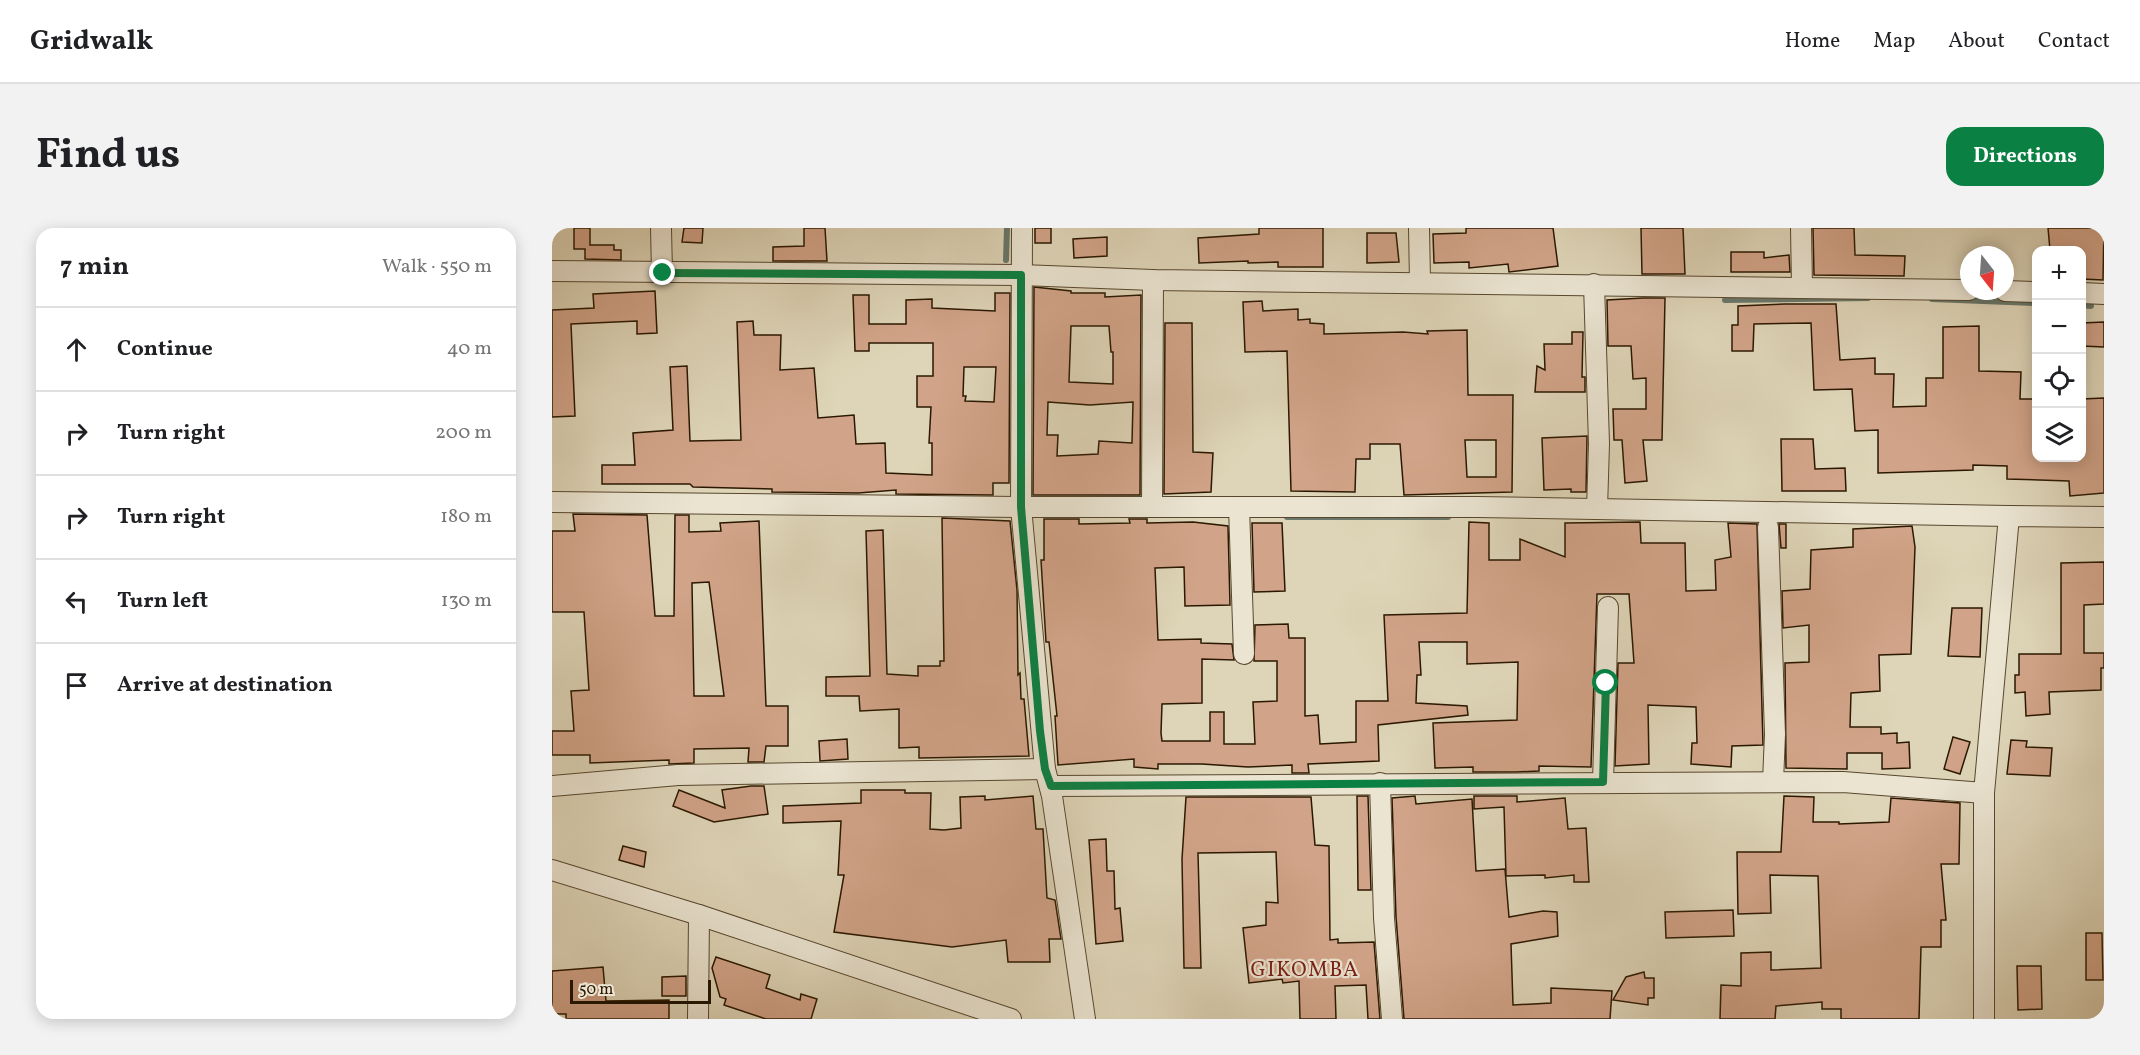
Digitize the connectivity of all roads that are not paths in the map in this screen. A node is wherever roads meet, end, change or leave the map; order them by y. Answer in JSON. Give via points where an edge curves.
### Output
{"nodes":[{"id":1,"x":661,"y":228,"type":"edge"},
{"id":2,"x":1022,"y":228,"type":"edge"},
{"id":3,"x":1419,"y":228,"type":"edge"},
{"id":4,"x":1802,"y":228,"type":"edge"},
{"id":5,"x":552,"y":271,"type":"edge"},
{"id":6,"x":663,"y":273,"type":"junction"},
{"id":7,"x":1021,"y":275,"type":"junction"},
{"id":8,"x":1153,"y":279,"type":"junction"},
{"id":9,"x":1420,"y":282,"type":"junction"},
{"id":10,"x":1594,"y":284,"type":"junction"},
{"id":11,"x":1802,"y":287,"type":"junction"},
{"id":12,"x":1960,"y":290,"type":"edge"},
{"id":13,"x":2014,"y":291,"type":"edge"},
{"id":14,"x":2032,"y":292,"type":"edge"},
{"id":15,"x":2086,"y":293,"type":"edge"},
{"id":16,"x":2104,"y":294,"type":"edge"},
{"id":17,"x":552,"y":502,"type":"edge"},
{"id":18,"x":1021,"y":507,"type":"junction"},
{"id":19,"x":1152,"y":507,"type":"junction"},
{"id":20,"x":1239,"y":507,"type":"junction"},
{"id":21,"x":1598,"y":509,"type":"junction"},
{"id":22,"x":2008,"y":516,"type":"junction"},
{"id":23,"x":2104,"y":517,"type":"edge"},
{"id":24,"x":1768,"y":527,"type":"dead end"},
{"id":25,"x":1608,"y":607,"type":"dead end"},
{"id":26,"x":1244,"y":654,"type":"dead end"},
{"id":27,"x":1048,"y":778,"type":"junction"},
{"id":28,"x":1603,"y":782,"type":"junction"},
{"id":29,"x":1773,"y":782,"type":"junction"},
{"id":30,"x":1380,"y":783,"type":"junction"},
{"id":31,"x":552,"y":786,"type":"edge"},
{"id":32,"x":1984,"y":793,"type":"junction"},
{"id":33,"x":552,"y":870,"type":"edge"},
{"id":34,"x":699,"y":915,"type":"junction"},
{"id":35,"x":698,"y":1019,"type":"edge"},
{"id":36,"x":1011,"y":1019,"type":"edge"},
{"id":37,"x":1085,"y":1019,"type":"edge"},
{"id":38,"x":1392,"y":1019,"type":"edge"},
{"id":39,"x":1984,"y":1019,"type":"edge"}],
"edges":[{"from":1,"to":6,"type":"street"},
{"from":2,"to":7,"type":"street"},
{"from":3,"to":9,"type":"street"},
{"from":4,"to":11,"type":"street"},
{"from":5,"to":6,"type":"street"},
{"from":6,"to":7,"type":"street"},
{"from":7,"to":8,"type":"street"},
{"from":7,"to":18,"type":"street"},
{"from":8,"to":9,"type":"street"},
{"from":8,"to":19,"type":"street"},
{"from":9,"to":10,"type":"street"},
{"from":10,"to":11,"type":"street"},
{"from":10,"to":21,"type":"street"},
{"from":11,"to":12,"type":"street"},
{"from":13,"to":14,"type":"street"},
{"from":15,"to":16,"type":"street"},
{"from":17,"to":18,"type":"street"},
{"from":18,"to":19,"type":"street"},
{"from":18,"to":27,"type":"street"},
{"from":19,"to":20,"type":"street"},
{"from":20,"to":21,"type":"street"},
{"from":20,"to":26,"type":"street"},
{"from":21,"to":22,"type":"street"},
{"from":22,"to":23,"type":"street"},
{"from":22,"to":32,"type":"street"},
{"from":24,"to":29,"type":"street"},
{"from":25,"to":28,"type":"street"},
{"from":27,"to":30,"type":"street"},
{"from":27,"to":31,"type":"street","via":[[678,775]]},
{"from":27,"to":37,"type":"street"},
{"from":28,"to":29,"type":"street"},
{"from":28,"to":30,"type":"street"},
{"from":29,"to":32,"type":"street","via":[[1844,782]]},
{"from":30,"to":38,"type":"street"},
{"from":32,"to":39,"type":"street"},
{"from":33,"to":34,"type":"street"},
{"from":34,"to":35,"type":"street"},
{"from":34,"to":36,"type":"street"}]}
